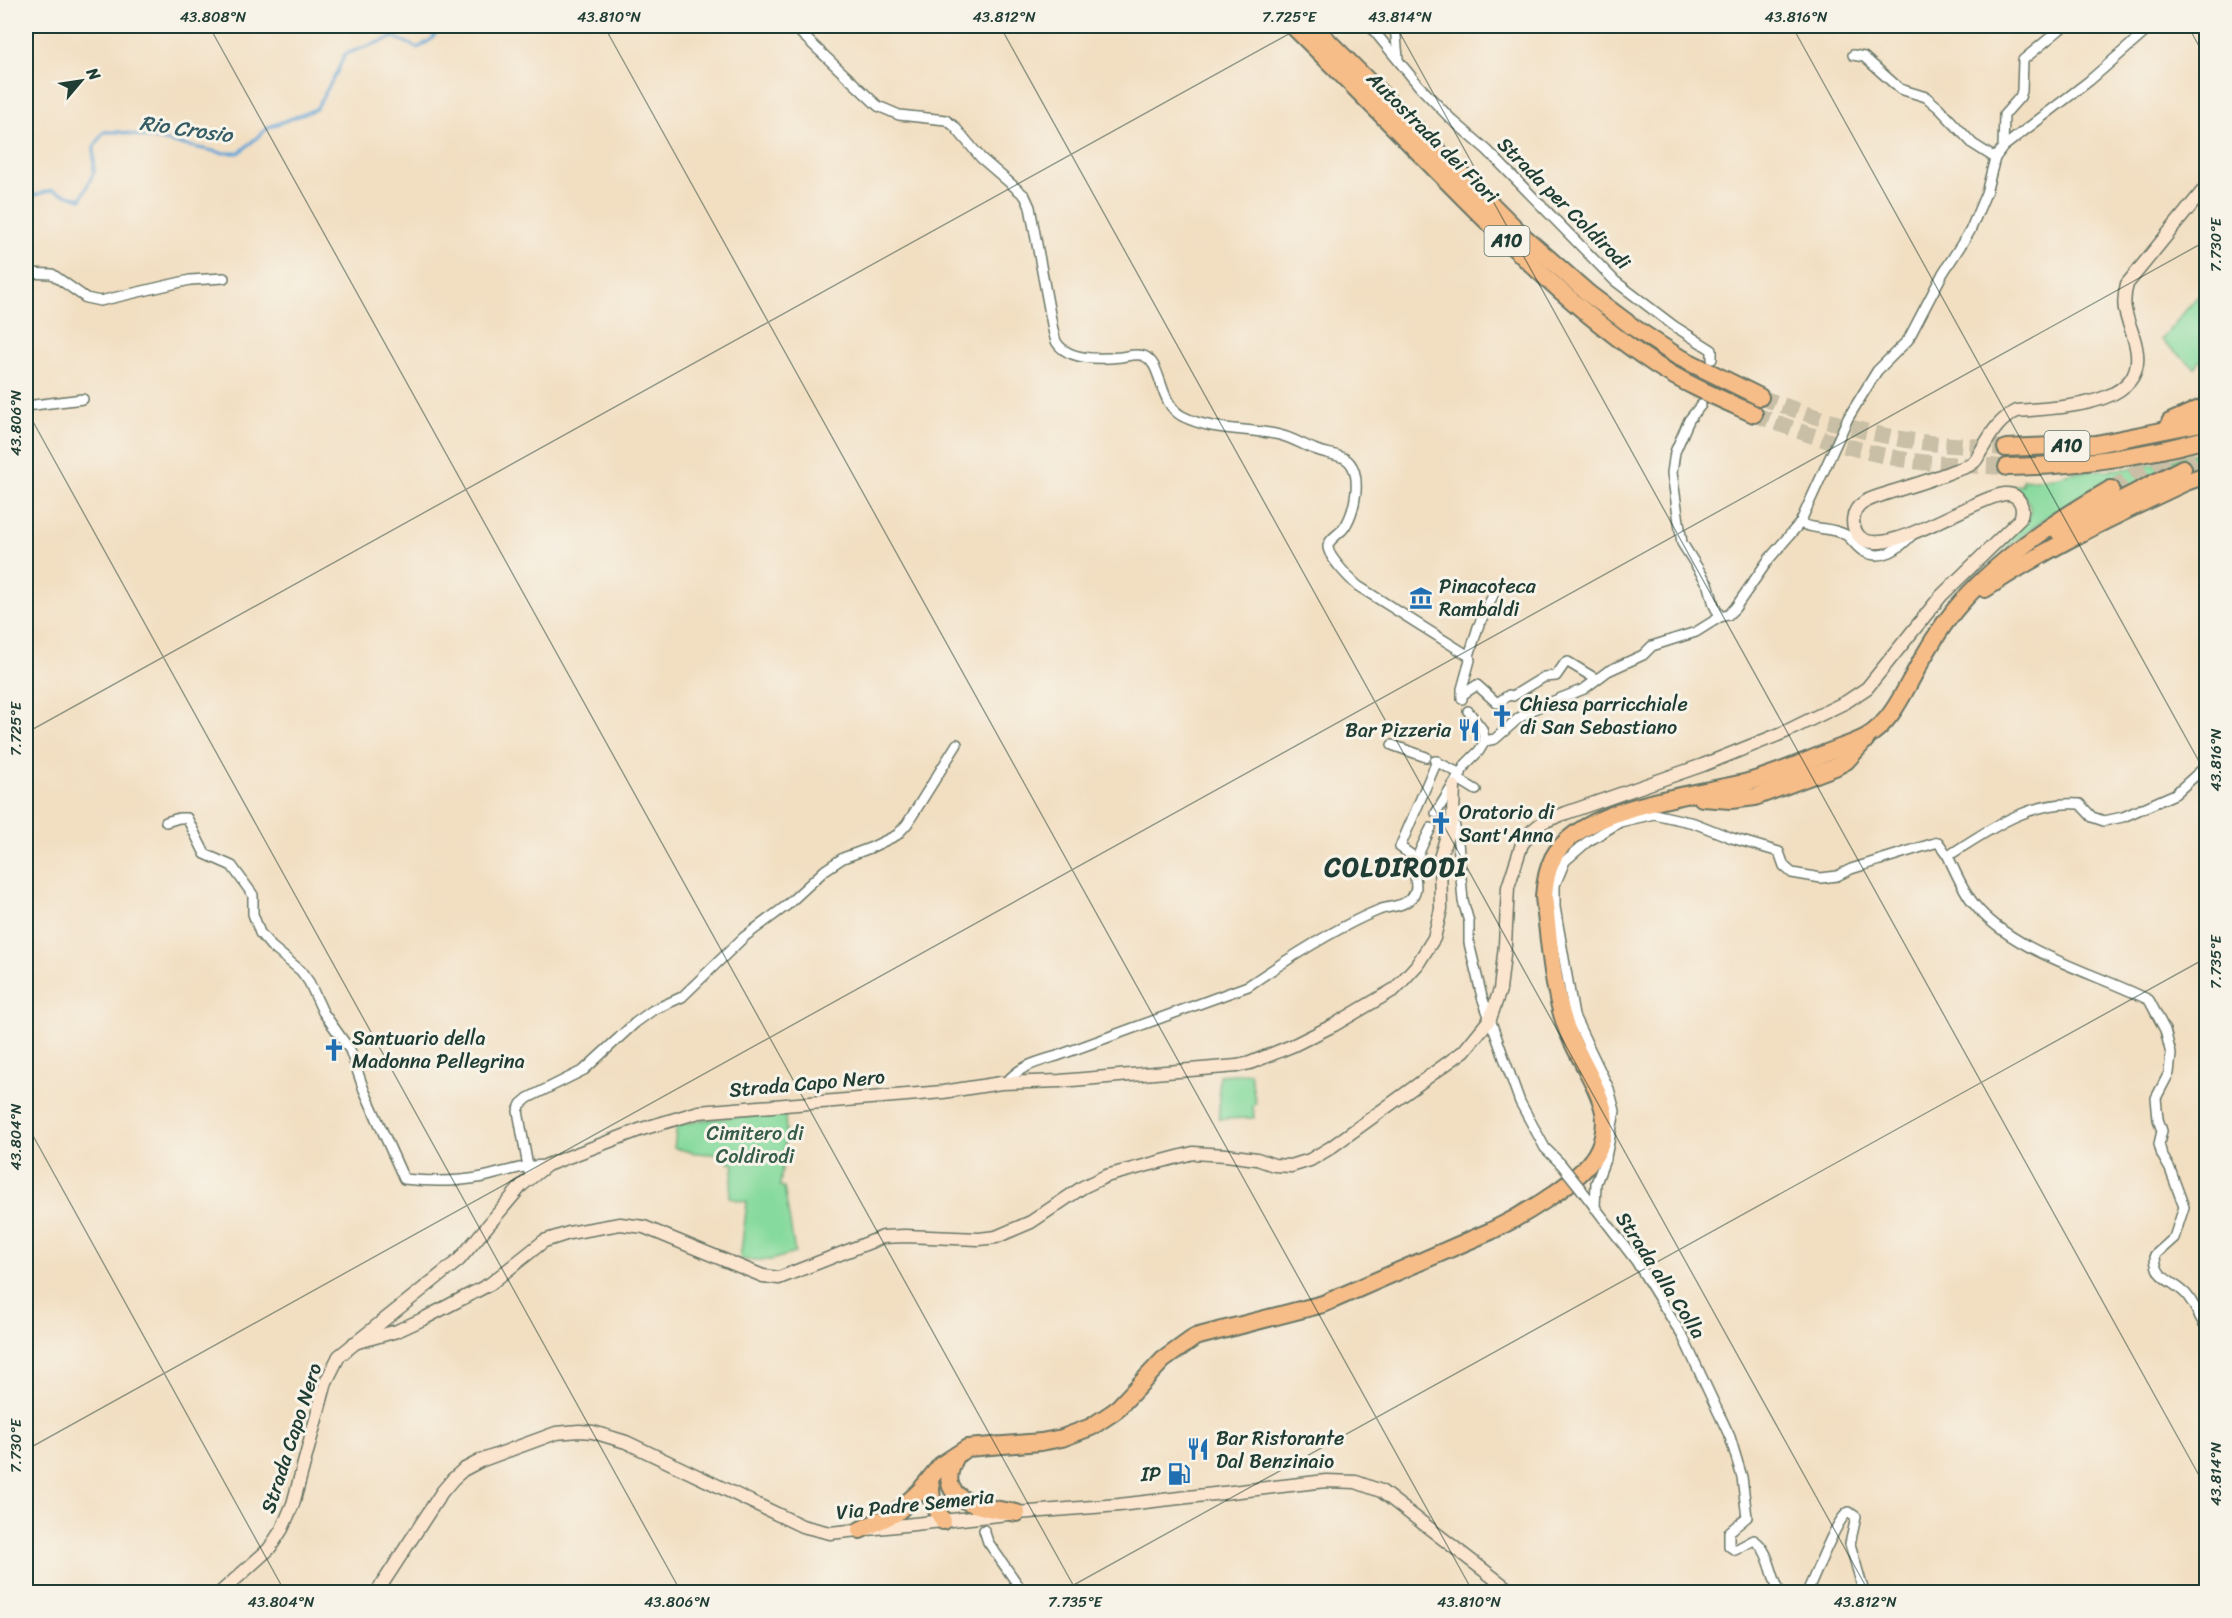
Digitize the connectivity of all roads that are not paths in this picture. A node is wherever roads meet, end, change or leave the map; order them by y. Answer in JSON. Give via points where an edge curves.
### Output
{"nodes":[{"id":1,"x":793,"y":26,"type":"edge"},
{"id":2,"x":1293,"y":26,"type":"edge"},
{"id":3,"x":1313,"y":26,"type":"edge"},
{"id":4,"x":1370,"y":26,"type":"edge"},
{"id":5,"x":1395,"y":26,"type":"edge"},
{"id":6,"x":2064,"y":26,"type":"edge"},
{"id":7,"x":2152,"y":26,"type":"edge"},
{"id":8,"x":1853,"y":55,"type":"dead end"},
{"id":9,"x":1398,"y":61,"type":"junction"},
{"id":10,"x":2003,"y":147,"type":"junction"},
{"id":11,"x":1995,"y":159,"type":"junction"},
{"id":12,"x":2206,"y":187,"type":"edge"},
{"id":13,"x":26,"y":273,"type":"edge"},
{"id":14,"x":224,"y":278,"type":"dead end"},
{"id":15,"x":1712,"y":359,"type":"dead end"},
{"id":16,"x":1760,"y":397,"type":"tunnel mouth"},
{"id":17,"x":83,"y":399,"type":"dead end"},
{"id":18,"x":1701,"y":405,"type":"dead end"},
{"id":19,"x":26,"y":406,"type":"edge"},
{"id":20,"x":2206,"y":406,"type":"edge"},
{"id":21,"x":1754,"y":414,"type":"tunnel mouth"},
{"id":22,"x":2206,"y":422,"type":"edge"},
{"id":23,"x":2128,"y":439,"type":"junction"},
{"id":24,"x":2206,"y":439,"type":"edge"},
{"id":25,"x":2006,"y":448,"type":"tunnel mouth"},
{"id":26,"x":2007,"y":467,"type":"tunnel mouth"},
{"id":27,"x":2183,"y":468,"type":"tunnel mouth"},
{"id":28,"x":2206,"y":475,"type":"edge"},
{"id":29,"x":2111,"y":489,"type":"tunnel mouth"},
{"id":30,"x":1800,"y":523,"type":"junction"},
{"id":31,"x":1915,"y":532,"type":"junction"},
{"id":32,"x":2008,"y":559,"type":"junction"},
{"id":33,"x":1495,"y":591,"type":"dead end"},
{"id":34,"x":1955,"y":610,"type":"junction"},
{"id":35,"x":1720,"y":617,"type":"junction"},
{"id":36,"x":1468,"y":656,"type":"junction"},
{"id":37,"x":1596,"y":679,"type":"junction"},
{"id":38,"x":1468,"y":711,"type":"dead end"},
{"id":39,"x":1485,"y":741,"type":"junction"},
{"id":40,"x":957,"y":744,"type":"dead end"},
{"id":41,"x":1392,"y":745,"type":"dead end"},
{"id":42,"x":1433,"y":760,"type":"junction"},
{"id":43,"x":2206,"y":766,"type":"edge"},
{"id":44,"x":1458,"y":780,"type":"junction"},
{"id":45,"x":1476,"y":790,"type":"dead end"},
{"id":46,"x":1640,"y":793,"type":"dead end"},
{"id":47,"x":1620,"y":795,"type":"junction"},
{"id":48,"x":1436,"y":813,"type":"dead end"},
{"id":49,"x":1453,"y":816,"type":"junction"},
{"id":50,"x":166,"y":822,"type":"dead end"},
{"id":51,"x":1431,"y":828,"type":"dead end"},
{"id":52,"x":1948,"y":856,"type":"junction"},
{"id":53,"x":1417,"y":859,"type":"junction"},
{"id":54,"x":1440,"y":864,"type":"junction"},
{"id":55,"x":1490,"y":1019,"type":"junction"},
{"id":56,"x":1006,"y":1083,"type":"junction"},
{"id":57,"x":528,"y":1165,"type":"junction"},
{"id":58,"x":547,"y":1165,"type":"junction"},
{"id":59,"x":531,"y":1178,"type":"junction"},
{"id":60,"x":1595,"y":1208,"type":"junction"},
{"id":61,"x":2206,"y":1327,"type":"edge"},
{"id":62,"x":354,"y":1343,"type":"junction"},
{"id":63,"x":957,"y":1455,"type":"junction"},
{"id":64,"x":930,"y":1479,"type":"junction"},
{"id":65,"x":951,"y":1485,"type":"junction"},
{"id":66,"x":1017,"y":1513,"type":"junction"},
{"id":67,"x":943,"y":1521,"type":"junction"},
{"id":68,"x":860,"y":1530,"type":"junction"},
{"id":69,"x":984,"y":1530,"type":"dead end"},
{"id":70,"x":221,"y":1593,"type":"edge"},
{"id":71,"x":377,"y":1593,"type":"edge"},
{"id":72,"x":1023,"y":1593,"type":"edge"},
{"id":73,"x":1512,"y":1593,"type":"edge"},
{"id":74,"x":1780,"y":1593,"type":"edge"},
{"id":75,"x":1807,"y":1593,"type":"edge"},
{"id":76,"x":1864,"y":1593,"type":"edge"}],
"edges":[{"from":1,"to":36,"type":"street","via":[[878,106],[899,115],[946,120],[981,158],[1025,196],[1056,342],[1063,348],[1085,357],[1146,357],[1171,408],[1183,416],[1218,428],[1279,434],[1350,463],[1356,492],[1352,515],[1330,542],[1330,552],[1358,586]]},
{"from":2,"to":21,"type":"highway","name":"Autostrada dei Fiori","number":"A10","via":[[1502,237],[1600,325],[1659,366]]},
{"from":3,"to":16,"type":"highway","name":"Autostrada dei Fiori","number":"A10","via":[[1574,282],[1677,356]]},
{"from":4,"to":9,"type":"street","name":"Strada per Coldirodi"},
{"from":5,"to":9,"type":"street"},
{"from":6,"to":10,"type":"street","via":[[2023,60],[2020,97],[2004,115]]},
{"from":7,"to":10,"type":"street"},
{"from":8,"to":11,"type":"street","via":[[1864,57],[1900,89],[1926,97],[1973,144]]},
{"from":9,"to":15,"type":"street","name":"Strada per Coldirodi","via":[[1615,281],[1712,350]]},
{"from":10,"to":11,"type":"street"},
{"from":11,"to":30,"type":"street","via":[[1970,231],[1908,340],[1885,362],[1848,418]]},
{"from":12,"to":31,"type":"main road","via":[[2127,284],[2123,299],[2137,348],[2132,377],[2109,397],[2090,403],[2018,411],[2007,416],[1994,429],[1975,462],[1869,500],[1854,514],[1854,528],[1869,543]]},
{"from":13,"to":14,"type":"street","via":[[52,274],[86,298],[100,301],[190,280]]},
{"from":17,"to":19,"type":"street"},
{"from":18,"to":35,"type":"street","via":[[1689,420],[1675,452],[1672,473],[1682,543],[1709,586]]},
{"from":20,"to":23,"type":"highway"},
{"from":22,"to":23,"type":"highway","number":"A10"},
{"from":23,"to":25,"type":"highway","number":"A10"},
{"from":24,"to":26,"type":"highway","number":"A10","via":[[2102,461]]},
{"from":27,"to":32,"type":"highway"},
{"from":28,"to":34,"type":"highway","via":[[2062,543]]},
{"from":29,"to":32,"type":"highway","via":[[2059,520]]},
{"from":30,"to":31,"type":"street","via":[[1837,531],[1874,555],[1896,551]]},
{"from":30,"to":35,"type":"street","via":[[1735,608]]},
{"from":31,"to":47,"type":"main road","via":[[2002,495],[2013,496],[2023,509],[2020,519],[1941,596],[1867,688],[1785,732]]},
{"from":32,"to":34,"type":"highway"},
{"from":33,"to":36,"type":"street"},
{"from":34,"to":63,"type":"highway","via":[[1941,627],[1892,713],[1854,753],[1834,767],[1755,797],[1731,800],[1680,796],[1640,806],[1583,829],[1554,856],[1544,897],[1561,1009],[1604,1112],[1603,1138],[1583,1170],[1515,1219],[1323,1304],[1195,1337],[1163,1360],[1115,1411],[1083,1430],[1041,1442],[973,1447]]},
{"from":35,"to":37,"type":"street","via":[[1696,632],[1652,646],[1643,655]]},
{"from":36,"to":37,"type":"street","via":[[1462,698],[1477,685],[1497,703],[1544,677],[1556,676],[1568,662]]},
{"from":37,"to":39,"type":"street","via":[[1584,689],[1536,708],[1495,739]]},
{"from":38,"to":39,"type":"street","via":[[1482,729]]},
{"from":39,"to":44,"type":"street"},
{"from":40,"to":57,"type":"street","via":[[913,816],[897,834],[825,870],[744,937],[682,997],[635,1023],[584,1070],[521,1104],[518,1111]]},
{"from":41,"to":42,"type":"street"},
{"from":42,"to":44,"type":"street"},
{"from":42,"to":53,"type":"street","via":[[1400,847]]},
{"from":43,"to":52,"type":"street","via":[[2175,794],[2123,817],[2104,821],[2092,817],[2080,804],[2054,804],[2005,820]]},
{"from":44,"to":45,"type":"street"},
{"from":44,"to":48,"type":"street"},
{"from":44,"to":49,"type":"main road","name":"Strada Capo Nero"},
{"from":46,"to":47,"type":"street"},
{"from":47,"to":55,"type":"main road","via":[[1543,822],[1522,844],[1508,887],[1500,990]]},
{"from":49,"to":54,"type":"main road","name":"Strada Capo Nero"},
{"from":49,"to":55,"type":"street","name":"Strada alla Colla","via":[[1469,943]]},
{"from":50,"to":57,"type":"street","via":[[187,818],[205,854],[232,866],[253,895],[253,914],[260,933],[301,970],[323,1012],[350,1050],[404,1179],[445,1181],[481,1177]]},
{"from":51,"to":53,"type":"street"},
{"from":52,"to":60,"type":"street","via":[[1938,842],[1837,876],[1805,876],[1784,866],[1779,852],[1652,811],[1620,822],[1565,861],[1555,885],[1555,907],[1574,1016],[1609,1089],[1615,1111],[1606,1157],[1596,1183]]},
{"from":52,"to":61,"type":"street","via":[[1974,904],[1991,921],[2023,943],[2150,1000],[2158,1013],[2171,1054],[2169,1073],[2156,1098],[2162,1131],[2159,1144],[2184,1207],[2174,1238],[2155,1254],[2155,1264],[2158,1273],[2187,1295]]},
{"from":53,"to":54,"type":"street"},
{"from":53,"to":56,"type":"street","via":[[1414,896],[1406,902],[1354,922],[1248,986],[1032,1063],[1014,1072]]},
{"from":54,"to":56,"type":"main road","name":"Strada Capo Nero","via":[[1441,909],[1434,938],[1417,965],[1395,989],[1294,1045],[1237,1066]]},
{"from":55,"to":60,"type":"street","name":"Strada alla Colla","bridge":true,"via":[[1520,1102],[1545,1148]]},
{"from":55,"to":62,"type":"main road","via":[[1464,1052],[1442,1069],[1330,1148],[1291,1166],[1193,1153],[1106,1176],[1031,1222],[996,1237],[883,1237],[779,1278],[730,1264],[644,1227],[620,1224],[569,1233],[544,1241],[490,1284],[423,1320]]},
{"from":56,"to":58,"type":"main road","name":"Strada Capo Nero","via":[[943,1092],[699,1112]]},
{"from":57,"to":58,"type":"street"},
{"from":57,"to":59,"type":"street"},
{"from":58,"to":59,"type":"main road","name":"Strada Capo Nero"},
{"from":59,"to":62,"type":"main road","name":"Strada Capo Nero","via":[[459,1260]]},
{"from":60,"to":74,"type":"street","name":"Strada alla Colla","via":[[1676,1324],[1730,1437],[1748,1512],[1729,1532],[1729,1546],[1735,1550],[1754,1540],[1758,1542]]},
{"from":62,"to":70,"type":"main road","name":"Strada Capo Nero","via":[[339,1356],[326,1382],[293,1504],[282,1529],[269,1549]]},
{"from":63,"to":64,"type":"highway","via":[[941,1465]]},
{"from":63,"to":65,"type":"highway","via":[[949,1470]]},
{"from":64,"to":67,"type":"highway","via":[[932,1500]]},
{"from":64,"to":68,"type":"highway","via":[[896,1513]]},
{"from":65,"to":66,"type":"highway","via":[[974,1506]]},
{"from":65,"to":67,"type":"highway"},
{"from":66,"to":67,"type":"main road","name":"Via Padre Semeria"},
{"from":66,"to":73,"type":"main road","name":"Via Padre Semeria","via":[[1326,1481],[1356,1482],[1382,1491]]},
{"from":67,"to":68,"type":"main road","name":"Via Padre Semeria"},
{"from":68,"to":71,"type":"main road","name":"Via Padre Semeria","via":[[830,1533],[802,1526],[626,1442],[593,1432],[556,1433],[463,1470],[442,1492]]},
{"from":69,"to":72,"type":"street"},
{"from":75,"to":76,"type":"street","via":[[1837,1527],[1849,1512],[1856,1517],[1850,1544]]}]}
